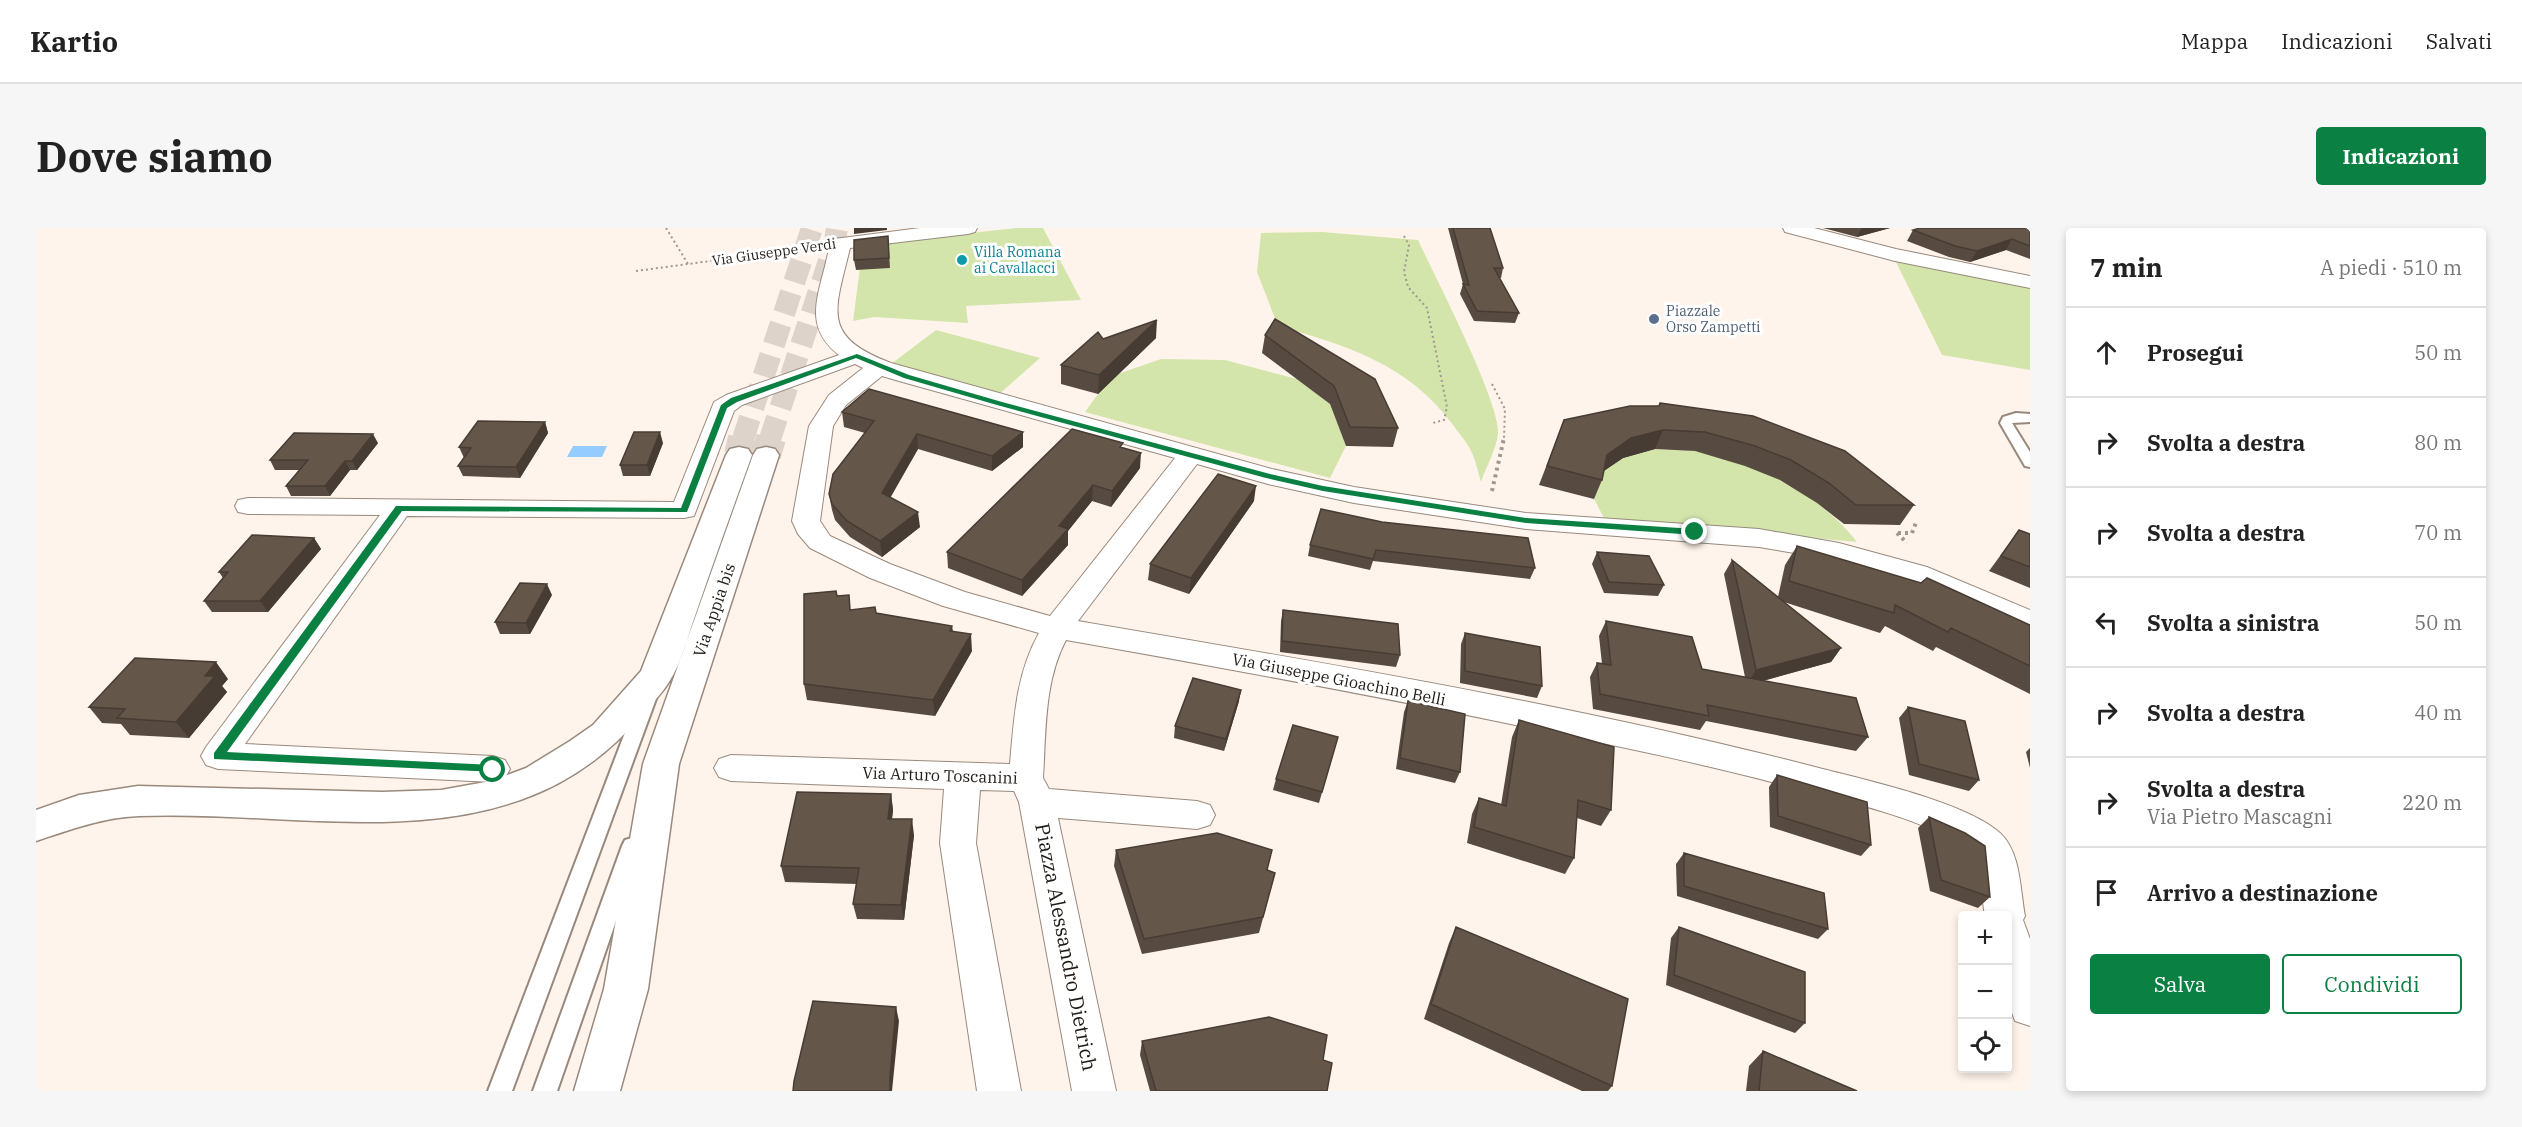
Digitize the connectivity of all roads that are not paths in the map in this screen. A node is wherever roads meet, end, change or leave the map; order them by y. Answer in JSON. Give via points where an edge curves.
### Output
{"nodes":[{"id":1,"x":968,"y":228,"type":"edge"},
{"id":2,"x":1792,"y":228,"type":"edge"},
{"id":3,"x":2030,"y":282,"type":"edge"},
{"id":4,"x":868,"y":361,"type":"junction"},
{"id":5,"x":2030,"y":418,"type":"edge"},
{"id":6,"x":1191,"y":455,"type":"junction"},
{"id":7,"x":2030,"y":464,"type":"edge"},
{"id":8,"x":248,"y":506,"type":"dead end"},
{"id":9,"x":399,"y":508,"type":"junction"},
{"id":10,"x":2030,"y":622,"type":"edge"},
{"id":11,"x":1057,"y":628,"type":"junction"},
{"id":12,"x":656,"y":676,"type":"junction"},
{"id":13,"x":662,"y":764,"type":"junction"},
{"id":14,"x":731,"y":768,"type":"dead end"},
{"id":15,"x":493,"y":770,"type":"dead end"},
{"id":16,"x":963,"y":776,"type":"junction"},
{"id":17,"x":1032,"y":790,"type":"junction"},
{"id":18,"x":1197,"y":815,"type":"dead end"},
{"id":19,"x":36,"y":826,"type":"edge"},
{"id":20,"x":2004,"y":911,"type":"edge"},
{"id":21,"x":2012,"y":950,"type":"edge"},
{"id":22,"x":2030,"y":1007,"type":"edge"},
{"id":23,"x":500,"y":1091,"type":"edge"},
{"id":24,"x":545,"y":1091,"type":"edge"},
{"id":25,"x":597,"y":1091,"type":"edge"},
{"id":26,"x":999,"y":1091,"type":"edge"},
{"id":27,"x":1094,"y":1091,"type":"edge"}],
"edges":[{"from":1,"to":4,"type":"street","name":"Via Giuseppe Verdi","via":[[841,243],[826,315],[834,337]]},
{"from":2,"to":3,"type":"street","via":[[1895,255]]},
{"from":4,"to":6,"type":"street","via":[[999,403]]},
{"from":4,"to":9,"type":"street","via":[[734,400],[723,407],[684,510]]},
{"from":4,"to":11,"type":"street","name":"Via Giuseppe Gioachino Belli","via":[[824,420],[806,510],[812,534],[827,547],[904,581]]},
{"from":5,"to":7,"type":"lane","via":[[2016,417],[2006,423]]},
{"from":6,"to":10,"type":"street","via":[[1330,490],[1486,516],[1796,543],[1917,574]]},
{"from":6,"to":11,"type":"street","name":"Via Arturo Toscanini"},
{"from":8,"to":9,"type":"street"},
{"from":9,"to":15,"type":"street","via":[[218,756]]},
{"from":11,"to":17,"type":"street","name":"Via Arturo Toscanini","via":[[1042,654],[1032,700]]},
{"from":11,"to":20,"type":"street","name":"Via Giuseppe Gioachino Belli","via":[[1328,675],[1712,753],[1855,790],[1944,819],[1989,845],[1996,860]]},
{"from":12,"to":13,"type":"highway","name":"Via Appia bis","via":[[752,455]]},
{"from":12,"to":19,"type":"highway","name":"Via Appia bis","via":[[616,724],[583,751],[522,787],[494,795],[441,805],[382,807],[138,801],[79,810]]},
{"from":12,"to":23,"type":"lane"},
{"from":13,"to":24,"type":"lane"},
{"from":13,"to":25,"type":"highway","name":"Via Appia bis","via":[[628,980]]},
{"from":14,"to":16,"type":"street","name":"Via Arturo Toscanini"},
{"from":16,"to":17,"type":"street","name":"Via Arturo Toscanini"},
{"from":16,"to":26,"type":"street","via":[[958,843]]},
{"from":17,"to":18,"type":"street","name":"Piazza Alessandro Dietrich"},
{"from":17,"to":27,"type":"street","name":"Piazza Alessandro Dietrich"},
{"from":21,"to":22,"type":"street"}]}
